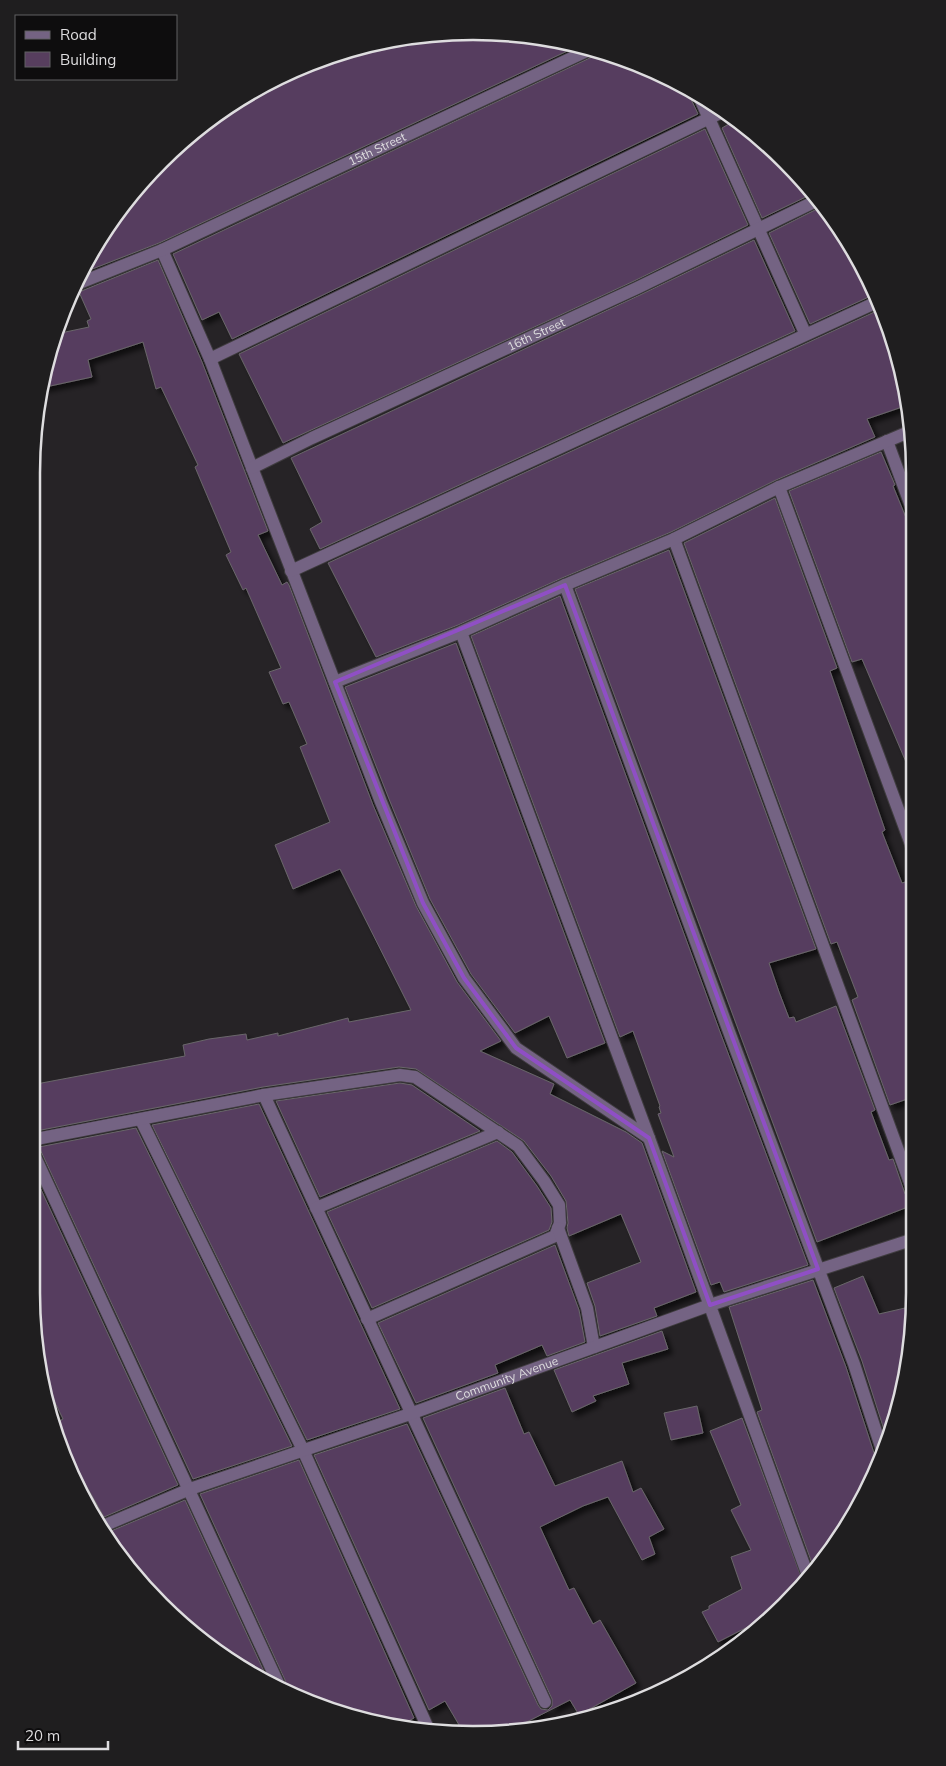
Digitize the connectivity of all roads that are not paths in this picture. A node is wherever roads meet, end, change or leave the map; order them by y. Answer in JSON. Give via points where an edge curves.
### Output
{"nodes":[{"id":1,"x":581,"y":54,"type":"edge"},
{"id":2,"x":705,"y":107,"type":"edge"},
{"id":3,"x":717,"y":115,"type":"edge"},
{"id":4,"x":710,"y":118,"type":"junction"},
{"id":5,"x":812,"y":203,"type":"edge"},
{"id":6,"x":759,"y":229,"type":"junction"},
{"id":7,"x":162,"y":250,"type":"junction"},
{"id":8,"x":85,"y":281,"type":"edge"},
{"id":9,"x":872,"y":304,"type":"edge"},
{"id":10,"x":806,"y":333,"type":"junction"},
{"id":11,"x":210,"y":358,"type":"junction"},
{"id":12,"x":904,"y":434,"type":"edge"},
{"id":13,"x":887,"y":441,"type":"junction"},
{"id":14,"x":252,"y":468,"type":"junction"},
{"id":15,"x":780,"y":487,"type":"junction"},
{"id":16,"x":906,"y":492,"type":"edge"},
{"id":17,"x":674,"y":539,"type":"junction"},
{"id":18,"x":292,"y":571,"type":"junction"},
{"id":19,"x":565,"y":585,"type":"junction"},
{"id":20,"x":461,"y":632,"type":"junction"},
{"id":21,"x":335,"y":682,"type":"junction"},
{"id":22,"x":906,"y":831,"type":"edge"},
{"id":23,"x":264,"y":1096,"type":"junction"},
{"id":24,"x":141,"y":1120,"type":"junction"},
{"id":25,"x":498,"y":1132,"type":"junction"},
{"id":26,"x":40,"y":1138,"type":"edge"},
{"id":27,"x":649,"y":1138,"type":"junction"},
{"id":28,"x":40,"y":1167,"type":"edge"},
{"id":29,"x":906,"y":1172,"type":"edge"},
{"id":30,"x":316,"y":1208,"type":"junction"},
{"id":31,"x":558,"y":1228,"type":"junction"},
{"id":32,"x":906,"y":1242,"type":"edge"},
{"id":33,"x":818,"y":1269,"type":"junction"},
{"id":34,"x":710,"y":1305,"type":"junction"},
{"id":35,"x":367,"y":1318,"type":"junction"},
{"id":36,"x":594,"y":1347,"type":"junction"},
{"id":37,"x":410,"y":1414,"type":"junction"},
{"id":38,"x":879,"y":1442,"type":"edge"},
{"id":39,"x":302,"y":1450,"type":"junction"},
{"id":40,"x":190,"y":1490,"type":"junction"},
{"id":41,"x":107,"y":1524,"type":"edge"},
{"id":42,"x":806,"y":1570,"type":"edge"},
{"id":43,"x":276,"y":1678,"type":"edge"},
{"id":44,"x":545,"y":1702,"type":"dead end"},
{"id":45,"x":426,"y":1723,"type":"edge"}],
"edges":[{"from":1,"to":7,"type":"street","name":"15th Street"},
{"from":2,"to":4,"type":"street"},
{"from":3,"to":4,"type":"street"},
{"from":4,"to":6,"type":"street"},
{"from":4,"to":11,"type":"street"},
{"from":5,"to":6,"type":"street","name":"16th Street"},
{"from":6,"to":10,"type":"street"},
{"from":6,"to":14,"type":"street","name":"16th Street"},
{"from":7,"to":8,"type":"street","name":"15th Street"},
{"from":7,"to":11,"type":"street"},
{"from":9,"to":10,"type":"street"},
{"from":10,"to":18,"type":"street"},
{"from":11,"to":14,"type":"street"},
{"from":12,"to":13,"type":"street"},
{"from":13,"to":15,"type":"street"},
{"from":13,"to":16,"type":"street"},
{"from":14,"to":18,"type":"street"},
{"from":15,"to":17,"type":"street"},
{"from":15,"to":22,"type":"street"},
{"from":17,"to":19,"type":"street"},
{"from":17,"to":29,"type":"street"},
{"from":18,"to":21,"type":"street"},
{"from":19,"to":20,"type":"street"},
{"from":19,"to":33,"type":"street"},
{"from":20,"to":21,"type":"street"},
{"from":20,"to":27,"type":"street"},
{"from":21,"to":27,"type":"street","via":[[423,903],[464,978],[516,1048]]},
{"from":23,"to":24,"type":"street"},
{"from":23,"to":25,"type":"street","via":[[400,1075],[415,1077]]},
{"from":23,"to":30,"type":"street"},
{"from":24,"to":26,"type":"street"},
{"from":24,"to":39,"type":"street"},
{"from":25,"to":30,"type":"street"},
{"from":25,"to":31,"type":"street","via":[[518,1146],[544,1181],[559,1205]]},
{"from":27,"to":34,"type":"street"},
{"from":28,"to":40,"type":"street"},
{"from":30,"to":35,"type":"street"},
{"from":31,"to":35,"type":"street","via":[[555,1236]]},
{"from":31,"to":36,"type":"street","via":[[588,1308]]},
{"from":32,"to":33,"type":"street","name":"Community Avenue"},
{"from":33,"to":34,"type":"street","name":"Community Avenue"},
{"from":33,"to":38,"type":"street"},
{"from":34,"to":36,"type":"street","name":"Community Avenue"},
{"from":34,"to":42,"type":"street"},
{"from":35,"to":37,"type":"street"},
{"from":36,"to":37,"type":"street","name":"Community Avenue"},
{"from":37,"to":39,"type":"street","name":"Community Avenue"},
{"from":37,"to":44,"type":"street"},
{"from":39,"to":40,"type":"street","name":"Community Avenue"},
{"from":39,"to":45,"type":"street"},
{"from":40,"to":41,"type":"street","name":"Community Avenue"},
{"from":40,"to":43,"type":"street"}]}
